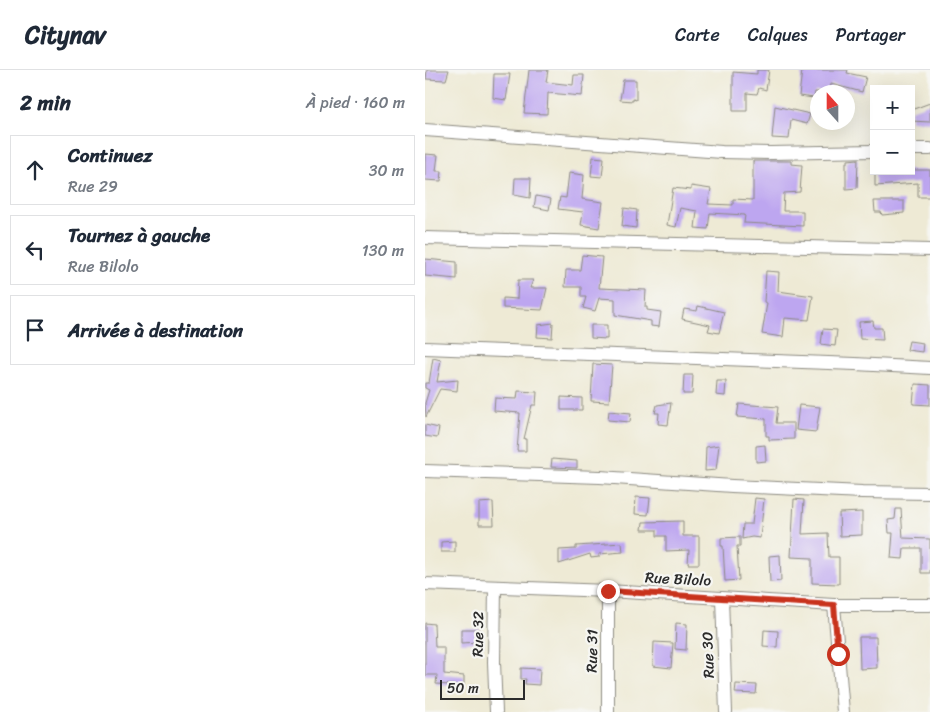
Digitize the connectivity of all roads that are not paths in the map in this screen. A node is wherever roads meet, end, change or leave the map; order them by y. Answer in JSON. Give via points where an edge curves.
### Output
{"nodes":[{"id":1,"x":425,"y":130,"type":"edge"},
{"id":2,"x":915,"y":149,"type":"edge"},
{"id":3,"x":930,"y":149,"type":"edge"},
{"id":4,"x":870,"y":151,"type":"edge"},
{"id":5,"x":425,"y":238,"type":"edge"},
{"id":6,"x":930,"y":250,"type":"edge"},
{"id":7,"x":425,"y":348,"type":"edge"},
{"id":8,"x":930,"y":368,"type":"edge"},
{"id":9,"x":425,"y":471,"type":"edge"},
{"id":10,"x":930,"y":493,"type":"edge"},
{"id":11,"x":425,"y":584,"type":"edge"},
{"id":12,"x":495,"y":587,"type":"junction"},
{"id":13,"x":608,"y":591,"type":"junction"},
{"id":14,"x":721,"y":598,"type":"junction"},
{"id":15,"x":834,"y":605,"type":"junction"},
{"id":16,"x":930,"y":605,"type":"edge"},
{"id":17,"x":496,"y":712,"type":"edge"},
{"id":18,"x":608,"y":712,"type":"edge"},
{"id":19,"x":726,"y":712,"type":"edge"},
{"id":20,"x":843,"y":712,"type":"edge"}],
"edges":[{"from":1,"to":4,"type":"street","via":[[722,152]]},
{"from":2,"to":3,"type":"street"},
{"from":5,"to":6,"type":"street"},
{"from":7,"to":8,"type":"street"},
{"from":9,"to":10,"type":"street"},
{"from":11,"to":12,"type":"street","name":"Rue Bilolo"},
{"from":12,"to":13,"type":"street","name":"Rue Bilolo"},
{"from":12,"to":17,"type":"street","name":"Rue 32"},
{"from":13,"to":14,"type":"street","name":"Rue Bilolo"},
{"from":13,"to":18,"type":"street","name":"Rue 31"},
{"from":14,"to":15,"type":"street","name":"Rue Bilolo"},
{"from":14,"to":19,"type":"street","name":"Rue 30"},
{"from":15,"to":16,"type":"street","name":"Rue Bilolo"},
{"from":15,"to":20,"type":"street"}]}
